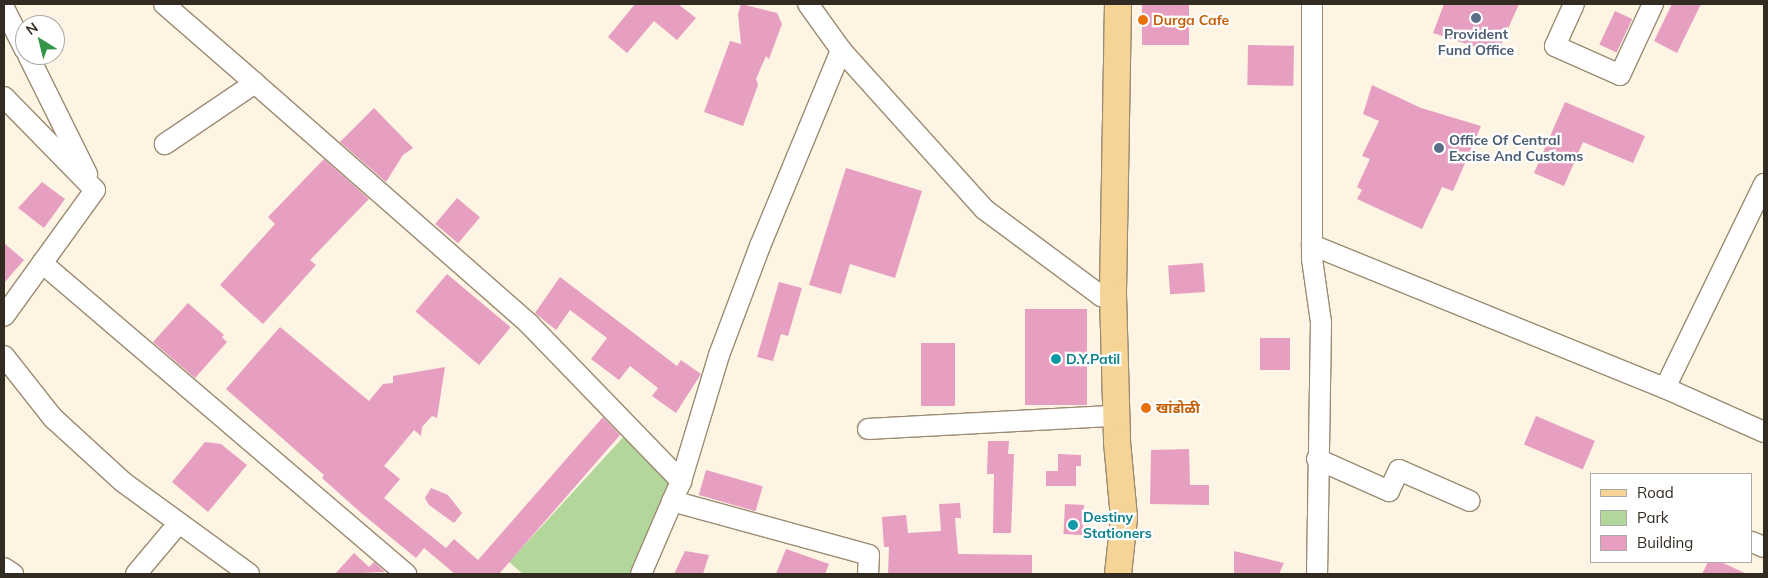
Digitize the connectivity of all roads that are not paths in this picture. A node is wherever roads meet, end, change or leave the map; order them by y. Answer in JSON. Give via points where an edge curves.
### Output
{"nodes":[{"id":1,"x":164,"y":4,"type":"edge"},
{"id":2,"x":808,"y":4,"type":"edge"},
{"id":3,"x":1104,"y":4,"type":"edge"},
{"id":4,"x":1118,"y":4,"type":"edge"},
{"id":5,"x":1312,"y":4,"type":"edge"},
{"id":6,"x":1574,"y":4,"type":"edge"},
{"id":7,"x":1653,"y":4,"type":"edge"},
{"id":8,"x":4,"y":8,"type":"edge"},
{"id":9,"x":15,"y":30,"type":"edge"},
{"id":10,"x":841,"y":50,"type":"junction"},
{"id":11,"x":33,"y":65,"type":"edge"},
{"id":12,"x":255,"y":83,"type":"junction"},
{"id":13,"x":4,"y":97,"type":"edge"},
{"id":14,"x":165,"y":144,"type":"dead end"},
{"id":15,"x":1764,"y":184,"type":"edge"},
{"id":16,"x":96,"y":190,"type":"junction"},
{"id":17,"x":1312,"y":245,"type":"junction"},
{"id":18,"x":42,"y":263,"type":"junction"},
{"id":19,"x":1107,"y":296,"type":"junction"},
{"id":20,"x":4,"y":316,"type":"edge"},
{"id":21,"x":4,"y":356,"type":"edge"},
{"id":22,"x":1665,"y":388,"type":"junction"},
{"id":23,"x":1105,"y":416,"type":"junction"},
{"id":24,"x":868,"y":429,"type":"dead end"},
{"id":25,"x":1764,"y":432,"type":"edge"},
{"id":26,"x":1317,"y":459,"type":"junction"},
{"id":27,"x":681,"y":480,"type":"junction"},
{"id":28,"x":672,"y":501,"type":"junction"},
{"id":29,"x":1470,"y":501,"type":"dead end"},
{"id":30,"x":178,"y":524,"type":"junction"},
{"id":31,"x":1119,"y":538,"type":"junction"},
{"id":32,"x":4,"y":568,"type":"edge"},
{"id":33,"x":13,"y":574,"type":"edge"},
{"id":34,"x":136,"y":574,"type":"edge"},
{"id":35,"x":249,"y":574,"type":"edge"},
{"id":36,"x":406,"y":574,"type":"edge"},
{"id":37,"x":641,"y":574,"type":"edge"},
{"id":38,"x":868,"y":574,"type":"edge"},
{"id":39,"x":1118,"y":574,"type":"edge"},
{"id":40,"x":1316,"y":574,"type":"edge"}],
"edges":[{"from":1,"to":12,"type":"street"},
{"from":2,"to":10,"type":"street"},
{"from":3,"to":19,"type":"main road"},
{"from":4,"to":19,"type":"main road"},
{"from":5,"to":17,"type":"street"},
{"from":6,"to":7,"type":"street","via":[[1555,46],[1620,75]]},
{"from":8,"to":9,"type":"street"},
{"from":10,"to":19,"type":"street","via":[[984,209]]},
{"from":10,"to":27,"type":"street","via":[[719,355]]},
{"from":11,"to":16,"type":"street"},
{"from":12,"to":14,"type":"street"},
{"from":12,"to":27,"type":"street","via":[[529,324]]},
{"from":13,"to":16,"type":"street"},
{"from":15,"to":22,"type":"street"},
{"from":16,"to":18,"type":"street"},
{"from":17,"to":22,"type":"street"},
{"from":17,"to":26,"type":"street","via":[[1321,322]]},
{"from":18,"to":20,"type":"street"},
{"from":18,"to":36,"type":"street"},
{"from":19,"to":23,"type":"main road"},
{"from":19,"to":31,"type":"main road","via":[[1124,518]]},
{"from":21,"to":30,"type":"street","via":[[53,418],[123,482]]},
{"from":22,"to":25,"type":"street"},
{"from":23,"to":24,"type":"street"},
{"from":23,"to":31,"type":"main road","via":[[1109,527]]},
{"from":26,"to":29,"type":"street","via":[[1389,491],[1399,470]]},
{"from":26,"to":40,"type":"street"},
{"from":27,"to":28,"type":"street"},
{"from":28,"to":37,"type":"street"},
{"from":28,"to":38,"type":"street","via":[[869,555]]},
{"from":30,"to":34,"type":"street"},
{"from":30,"to":35,"type":"street"},
{"from":31,"to":39,"type":"main road"},
{"from":32,"to":33,"type":"street"}]}
